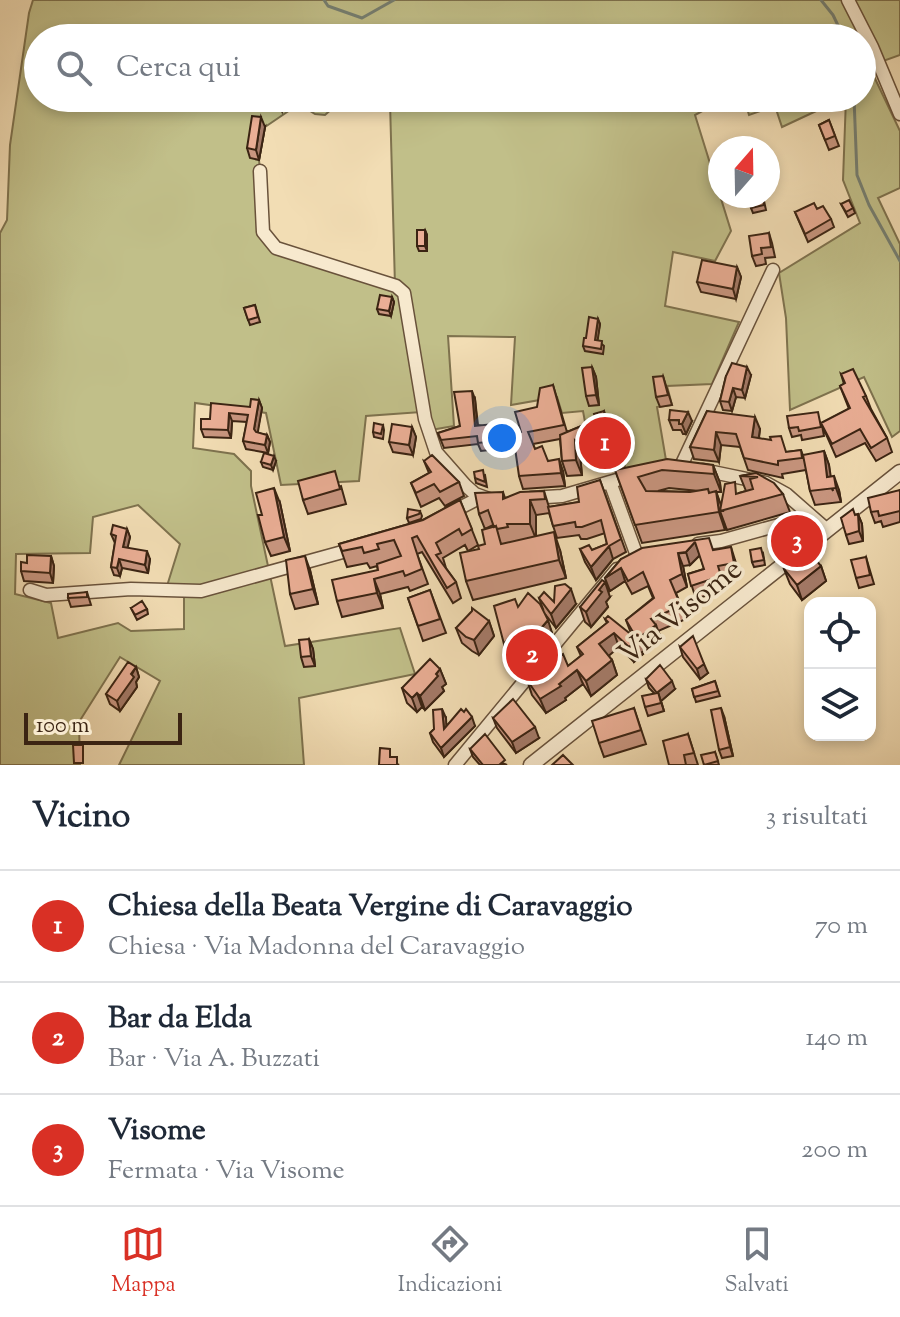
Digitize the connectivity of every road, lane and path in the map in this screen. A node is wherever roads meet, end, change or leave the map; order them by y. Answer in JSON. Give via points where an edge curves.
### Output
{"nodes":[{"id":1,"x":848,"y":0,"type":"edge"},
{"id":2,"x":860,"y":24,"type":"edge"},
{"id":3,"x":876,"y":57,"type":"edge"},
{"id":4,"x":900,"y":114,"type":"edge"},
{"id":5,"x":260,"y":171,"type":"dead end"},
{"id":6,"x":773,"y":270,"type":"dead end"},
{"id":7,"x":900,"y":472,"type":"edge"},
{"id":8,"x":643,"y":473,"type":"edge"},
{"id":9,"x":605,"y":484,"type":"junction"},
{"id":10,"x":900,"y":491,"type":"edge"},
{"id":11,"x":870,"y":495,"type":"junction"},
{"id":12,"x":481,"y":497,"type":"junction"},
{"id":13,"x":514,"y":498,"type":"edge"},
{"id":14,"x":499,"y":499,"type":"edge"},
{"id":15,"x":811,"y":516,"type":"junction"},
{"id":16,"x":434,"y":522,"type":"edge"},
{"id":17,"x":826,"y":529,"type":"junction"},
{"id":18,"x":363,"y":545,"type":"edge"},
{"id":19,"x":690,"y":545,"type":"edge"},
{"id":20,"x":30,"y":590,"type":"dead end"},
{"id":21,"x":456,"y":765,"type":"edge"},
{"id":22,"x":531,"y":765,"type":"edge"}],
"edges":[{"from":1,"to":2,"type":"street"},
{"from":3,"to":4,"type":"street"},
{"from":5,"to":12,"type":"street","via":[[263,232],[276,248],[404,293],[425,419],[436,452]]},
{"from":6,"to":15,"type":"street","via":[[674,467],[766,483]]},
{"from":7,"to":11,"type":"street","name":"Via Visome"},
{"from":8,"to":9,"type":"street"},
{"from":9,"to":13,"type":"street","via":[[562,496]]},
{"from":9,"to":21,"type":"street","via":[[641,554],[620,565]]},
{"from":10,"to":11,"type":"street"},
{"from":11,"to":17,"type":"street","name":"Via Visome"},
{"from":12,"to":14,"type":"street"},
{"from":12,"to":16,"type":"street"},
{"from":15,"to":17,"type":"street"},
{"from":15,"to":19,"type":"street"},
{"from":17,"to":22,"type":"street","name":"Via Visome"},
{"from":18,"to":20,"type":"street","via":[[201,591],[46,595]]}]}
